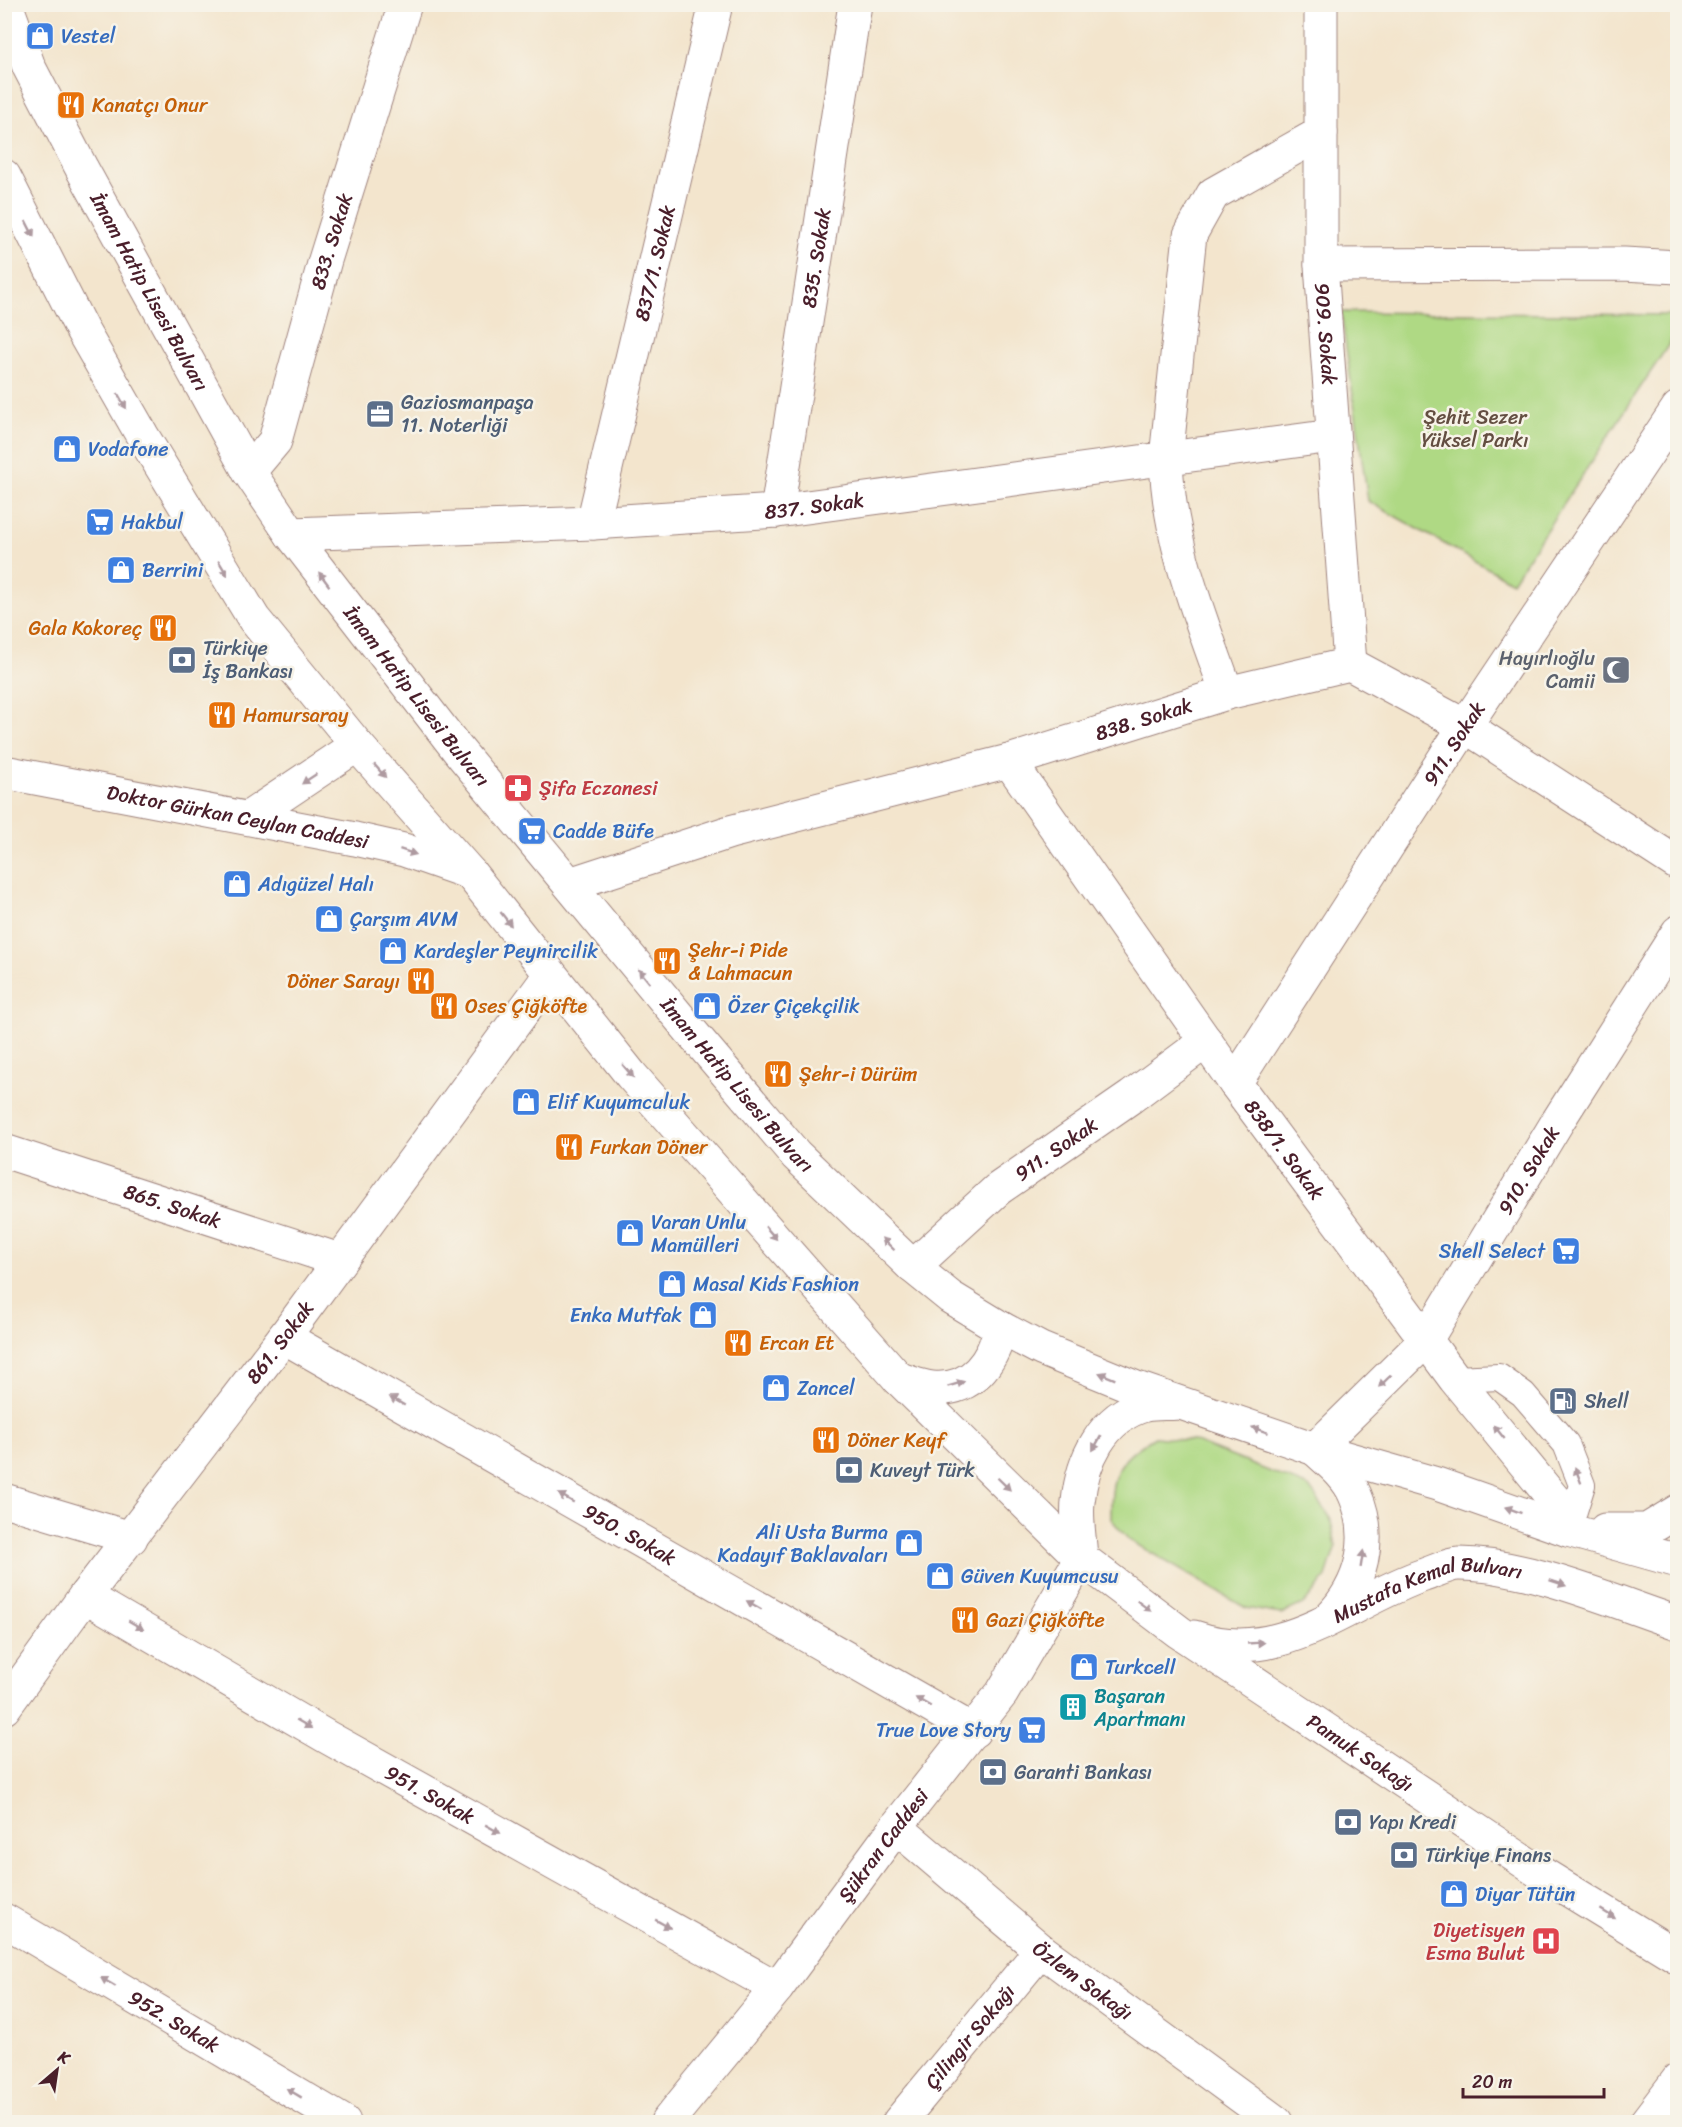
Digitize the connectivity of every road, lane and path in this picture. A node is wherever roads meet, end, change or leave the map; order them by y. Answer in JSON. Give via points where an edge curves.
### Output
{"nodes":[{"id":1,"x":6,"y":4,"type":"edge"},
{"id":2,"x":405,"y":4,"type":"edge"},
{"id":3,"x":716,"y":4,"type":"edge"},
{"id":4,"x":855,"y":4,"type":"edge"},
{"id":5,"x":1321,"y":4,"type":"edge"},
{"id":6,"x":1321,"y":133,"type":"junction"},
{"id":7,"x":4,"y":176,"type":"edge"},
{"id":8,"x":1321,"y":265,"type":"junction"},
{"id":9,"x":1677,"y":267,"type":"edge"},
{"id":10,"x":1677,"y":408,"type":"edge"},
{"id":11,"x":1332,"y":436,"type":"junction"},
{"id":12,"x":1166,"y":458,"type":"junction"},
{"id":13,"x":249,"y":472,"type":"junction"},
{"id":14,"x":777,"y":511,"type":"junction"},
{"id":15,"x":594,"y":523,"type":"junction"},
{"id":16,"x":291,"y":534,"type":"junction"},
{"id":17,"x":1350,"y":664,"type":"junction"},
{"id":18,"x":1227,"y":693,"type":"junction"},
{"id":19,"x":1465,"y":726,"type":"junction"},
{"id":20,"x":357,"y":745,"type":"junction"},
{"id":21,"x":1010,"y":761,"type":"junction"},
{"id":22,"x":4,"y":772,"type":"edge"},
{"id":23,"x":248,"y":818,"type":"junction"},
{"id":24,"x":1677,"y":864,"type":"edge"},
{"id":25,"x":470,"y":873,"type":"junction"},
{"id":26,"x":570,"y":884,"type":"junction"},
{"id":27,"x":1677,"y":932,"type":"edge"},
{"id":28,"x":550,"y":975,"type":"junction"},
{"id":29,"x":1206,"y":1041,"type":"junction"},
{"id":30,"x":1234,"y":1083,"type":"junction"},
{"id":31,"x":4,"y":1151,"type":"edge"},
{"id":32,"x":339,"y":1260,"type":"junction"},
{"id":33,"x":913,"y":1267,"type":"junction"},
{"id":34,"x":1000,"y":1328,"type":"junction"},
{"id":35,"x":284,"y":1337,"type":"junction"},
{"id":36,"x":1426,"y":1340,"type":"junction"},
{"id":37,"x":899,"y":1379,"type":"junction"},
{"id":38,"x":1455,"y":1379,"type":"junction"},
{"id":39,"x":1182,"y":1403,"type":"junction"},
{"id":40,"x":1315,"y":1449,"type":"junction"},
{"id":41,"x":4,"y":1500,"type":"edge"},
{"id":42,"x":1677,"y":1511,"type":"edge"},
{"id":43,"x":1568,"y":1530,"type":"junction"},
{"id":44,"x":131,"y":1538,"type":"junction"},
{"id":45,"x":1081,"y":1558,"type":"junction"},
{"id":46,"x":1677,"y":1561,"type":"edge"},
{"id":47,"x":86,"y":1596,"type":"junction"},
{"id":48,"x":1677,"y":1623,"type":"edge"},
{"id":49,"x":1322,"y":1625,"type":"junction"},
{"id":50,"x":1179,"y":1632,"type":"junction"},
{"id":51,"x":4,"y":1708,"type":"edge"},
{"id":52,"x":974,"y":1731,"type":"junction"},
{"id":53,"x":896,"y":1827,"type":"junction"},
{"id":54,"x":4,"y":1920,"type":"edge"},
{"id":55,"x":1041,"y":1950,"type":"junction"},
{"id":56,"x":1677,"y":1957,"type":"edge"},
{"id":57,"x":777,"y":1988,"type":"junction"},
{"id":58,"x":1677,"y":2080,"type":"edge"},
{"id":59,"x":344,"y":2122,"type":"edge"},
{"id":60,"x":668,"y":2122,"type":"edge"},
{"id":61,"x":899,"y":2122,"type":"edge"},
{"id":62,"x":1276,"y":2122,"type":"edge"},
{"id":63,"x":1646,"y":2122,"type":"edge"}],
"edges":[{"from":1,"to":13,"type":"street","name":"İmam Hatip Lisesi Bulvarı","via":[[29,67]]},
{"from":2,"to":13,"type":"street","name":"833. Sokak","via":[[275,441]]},
{"from":3,"to":15,"type":"street","name":"837/1. Sokak"},
{"from":4,"to":14,"type":"street","name":"835. Sokak"},
{"from":5,"to":6,"type":"street","name":"909. Sokak"},
{"from":6,"to":8,"type":"street","name":"909. Sokak"},
{"from":6,"to":12,"type":"street","via":[[1213,194],[1190,235]]},
{"from":7,"to":20,"type":"street","one_way":true,"via":[[93,349],[254,620]]},
{"from":8,"to":9,"type":"street"},
{"from":8,"to":11,"type":"street","name":"909. Sokak"},
{"from":10,"to":19,"type":"street","name":"911. Sokak"},
{"from":11,"to":12,"type":"street","name":"837. Sokak"},
{"from":11,"to":17,"type":"street","name":"909. Sokak"},
{"from":12,"to":14,"type":"street","name":"837. Sokak"},
{"from":12,"to":18,"type":"street","via":[[1176,545]]},
{"from":13,"to":16,"type":"street","name":"İmam Hatip Lisesi Bulvarı"},
{"from":14,"to":15,"type":"street","name":"837. Sokak"},
{"from":15,"to":16,"type":"street","name":"837. Sokak"},
{"from":26,"to":16,"type":"street","name":"İmam Hatip Lisesi Bulvarı","one_way":true,"via":[[458,750]]},
{"from":17,"to":18,"type":"street","name":"838. Sokak"},
{"from":17,"to":19,"type":"street"},
{"from":18,"to":21,"type":"street","name":"838. Sokak"},
{"from":19,"to":24,"type":"street"},
{"from":19,"to":30,"type":"street","name":"911. Sokak"},
{"from":20,"to":23,"type":"street","one_way":true},
{"from":20,"to":25,"type":"street","one_way":true},
{"from":21,"to":26,"type":"street","name":"838. Sokak","via":[[730,832]]},
{"from":21,"to":29,"type":"street","name":"838/1. Sokak"},
{"from":22,"to":23,"type":"street","name":"Doktor Gürkan Ceylan Caddesi"},
{"from":23,"to":25,"type":"street","name":"Doktor Gürkan Ceylan Caddesi","one_way":true,"via":[[404,850]]},
{"from":25,"to":28,"type":"street","one_way":true},
{"from":33,"to":26,"type":"street","name":"İmam Hatip Lisesi Bulvarı","one_way":true,"via":[[796,1155]]},
{"from":27,"to":36,"type":"street","name":"910. Sokak"},
{"from":28,"to":32,"type":"street","name":"861. Sokak"},
{"from":28,"to":37,"type":"street","one_way":true,"via":[[639,1084]]},
{"from":29,"to":30,"type":"street","name":"838/1. Sokak"},
{"from":29,"to":33,"type":"street","name":"911. Sokak","via":[[998,1189]]},
{"from":30,"to":36,"type":"street","name":"838/1. Sokak"},
{"from":31,"to":32,"type":"street","name":"865. Sokak"},
{"from":32,"to":35,"type":"street","name":"861. Sokak"},
{"from":33,"to":34,"type":"street","name":"İmam Hatip Lisesi Bulvarı","via":[[950,1297]]},
{"from":37,"to":34,"type":"street","one_way":true,"via":[[932,1388],[954,1386],[970,1379],[994,1352]]},
{"from":39,"to":34,"type":"street","name":"İmam Hatip Lisesi Bulvarı","one_way":true,"via":[[1082,1366]]},
{"from":35,"to":44,"type":"street","name":"861. Sokak"},
{"from":52,"to":35,"type":"street","name":"950. Sokak","one_way":true},
{"from":36,"to":38,"type":"street","name":"838/1. Sokak"},
{"from":36,"to":40,"type":"street","name":"910. Sokak","one_way":true},
{"from":37,"to":45,"type":"street","one_way":true},
{"from":43,"to":38,"type":"street","name":"838/1. Sokak","one_way":true,"via":[[1557,1503]]},
{"from":43,"to":38,"type":"lane","one_way":true,"via":[[1582,1485],[1566,1444],[1523,1394],[1499,1377]]},
{"from":40,"to":39,"type":"street","one_way":true},
{"from":39,"to":45,"type":"street","one_way":true,"via":[[1146,1405],[1119,1417],[1096,1440],[1078,1503]]},
{"from":43,"to":40,"type":"street","one_way":true,"via":[[1437,1484]]},
{"from":49,"to":40,"type":"street","one_way":true,"via":[[1349,1595],[1362,1567],[1363,1521],[1355,1494],[1344,1476]]},
{"from":41,"to":44,"type":"street"},
{"from":42,"to":43,"type":"street","via":[[1647,1530]]},
{"from":43,"to":46,"type":"street"},
{"from":44,"to":47,"type":"street","name":"861. Sokak"},
{"from":45,"to":50,"type":"street","name":"Pamuk Sokağı","one_way":true},
{"from":45,"to":52,"type":"street","name":"Şükran Caddesi","via":[[1002,1693]]},
{"from":47,"to":51,"type":"street","name":"861. Sokak"},
{"from":47,"to":57,"type":"street","name":"951. Sokak","one_way":true,"via":[[327,1737]]},
{"from":49,"to":48,"type":"street","name":"Mustafa Kemal Bulvarı","one_way":true,"via":[[1403,1582],[1457,1564],[1532,1574]]},
{"from":50,"to":49,"type":"street","name":"Mustafa Kemal Bulvarı","one_way":true,"via":[[1217,1645],[1274,1642]]},
{"from":50,"to":56,"type":"street","name":"Pamuk Sokağı","one_way":true,"via":[[1541,1872]]},
{"from":52,"to":53,"type":"street","name":"Şükran Caddesi"},
{"from":53,"to":55,"type":"street","name":"Özlem Sokağı"},
{"from":53,"to":57,"type":"street","name":"Şükran Caddesi"},
{"from":59,"to":54,"type":"street","name":"952. Sokak","one_way":true},
{"from":55,"to":61,"type":"street","name":"Çilingir Sokağı"},
{"from":55,"to":62,"type":"street","name":"Özlem Sokağı"},
{"from":57,"to":60,"type":"street","name":"Şükran Caddesi"},
{"from":58,"to":63,"type":"street"}]}
